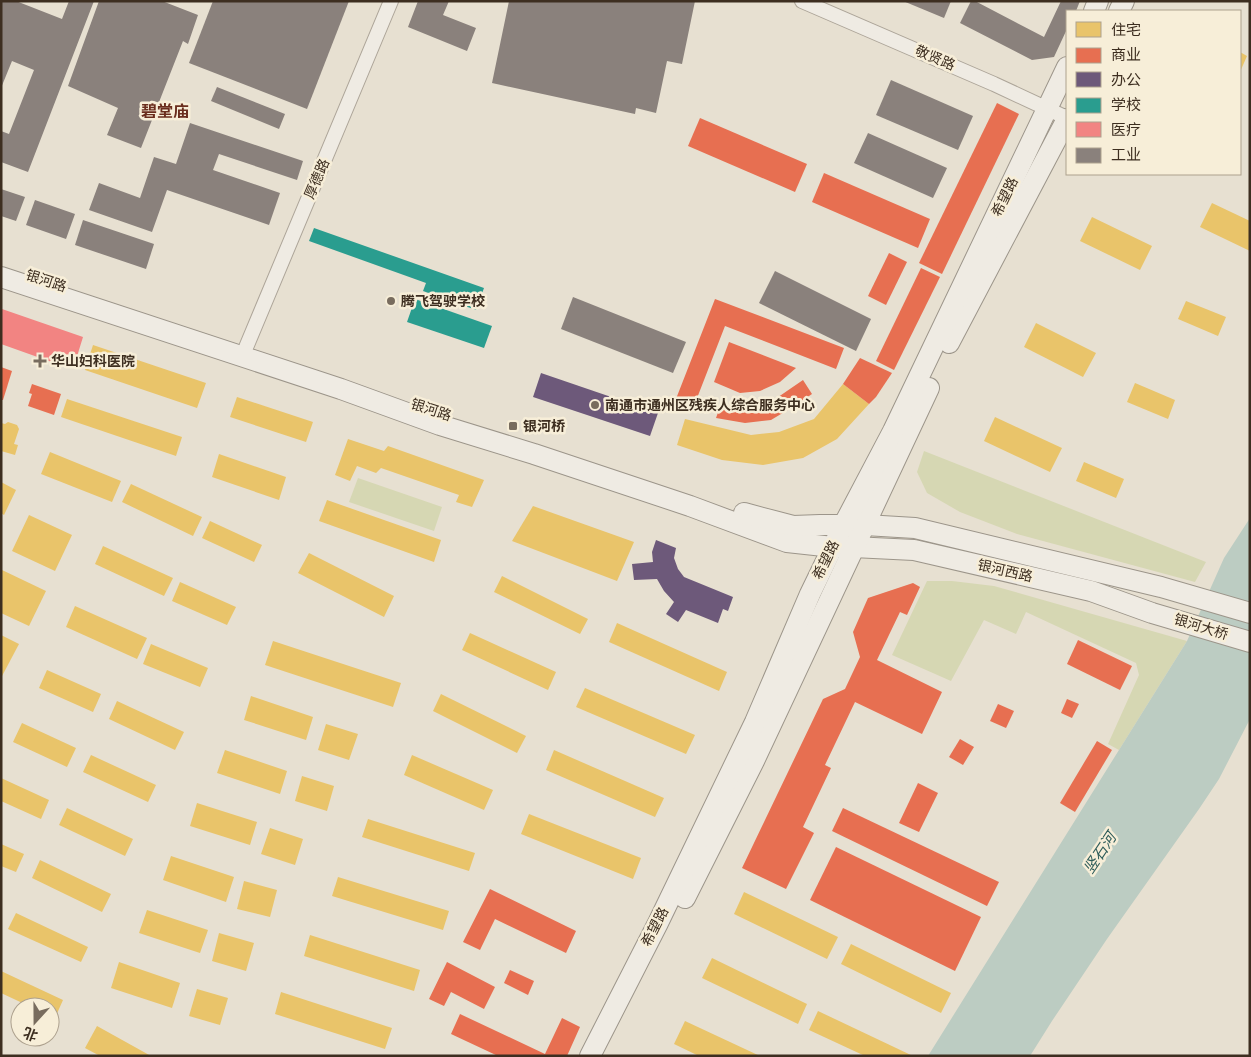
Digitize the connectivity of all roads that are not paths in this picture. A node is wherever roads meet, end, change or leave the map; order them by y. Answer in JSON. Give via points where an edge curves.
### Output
{"nodes":[{"id":1,"x":391,"y":1,"type":"edge"},
{"id":2,"x":802,"y":1,"type":"edge"},
{"id":3,"x":1066,"y":69,"type":"edge"},
{"id":4,"x":1048,"y":108,"type":"junction"},
{"id":5,"x":1066,"y":118,"type":"edge"},
{"id":6,"x":1066,"y":121,"type":"edge"},
{"id":7,"x":1,"y":266,"type":"edge"},
{"id":8,"x":1,"y":277,"type":"edge"},
{"id":9,"x":244,"y":352,"type":"junction"},
{"id":10,"x":865,"y":525,"type":"junction"},
{"id":11,"x":843,"y":526,"type":"junction"},
{"id":12,"x":853,"y":547,"type":"junction"},
{"id":13,"x":832,"y":548,"type":"junction"},
{"id":14,"x":1161,"y":587,"type":"joint"},
{"id":15,"x":1152,"y":613,"type":"joint"},
{"id":16,"x":1250,"y":613,"type":"edge"},
{"id":17,"x":1250,"y":642,"type":"edge"},
{"id":18,"x":590,"y":1056,"type":"edge"},
{"id":19,"x":605,"y":1056,"type":"edge"}],
"edges":[{"from":1,"to":9,"type":"street","name":"厚德路"},
{"from":2,"to":4,"type":"street","name":"敬贤路"},
{"from":3,"to":4,"type":"main road","name":"希望路"},
{"from":4,"to":5,"type":"street","name":"敬贤路"},
{"from":4,"to":11,"type":"main road","name":"希望路","via":[[893,431]]},
{"from":6,"to":10,"type":"main road","name":"希望路","via":[[948,345]]},
{"from":7,"to":9,"type":"main road","name":"银河路"},
{"from":8,"to":9,"type":"main road","name":"银河路"},
{"from":9,"to":11,"type":"main road","name":"银河路","via":[[742,513],[792,526]]},
{"from":9,"to":13,"type":"main road","name":"银河路","via":[[440,425],[681,503],[787,542]]},
{"from":10,"to":11,"type":"main road","name":"银河路"},
{"from":10,"to":12,"type":"main road","name":"希望路"},
{"from":10,"to":14,"type":"main road","name":"银河西路","via":[[915,528]]},
{"from":11,"to":13,"type":"main road","name":"希望路"},
{"from":12,"to":13,"type":"main road","name":"银河路"},
{"from":12,"to":15,"type":"main road","name":"银河西路","via":[[914,550],[1091,591]]},
{"from":12,"to":19,"type":"main road","name":"希望路","via":[[754,761]]},
{"from":13,"to":18,"type":"main road","name":"希望路","via":[[755,722]]},
{"from":14,"to":16,"type":"main road","name":"银河大桥"},
{"from":15,"to":17,"type":"main road","name":"银河大桥"}]}
